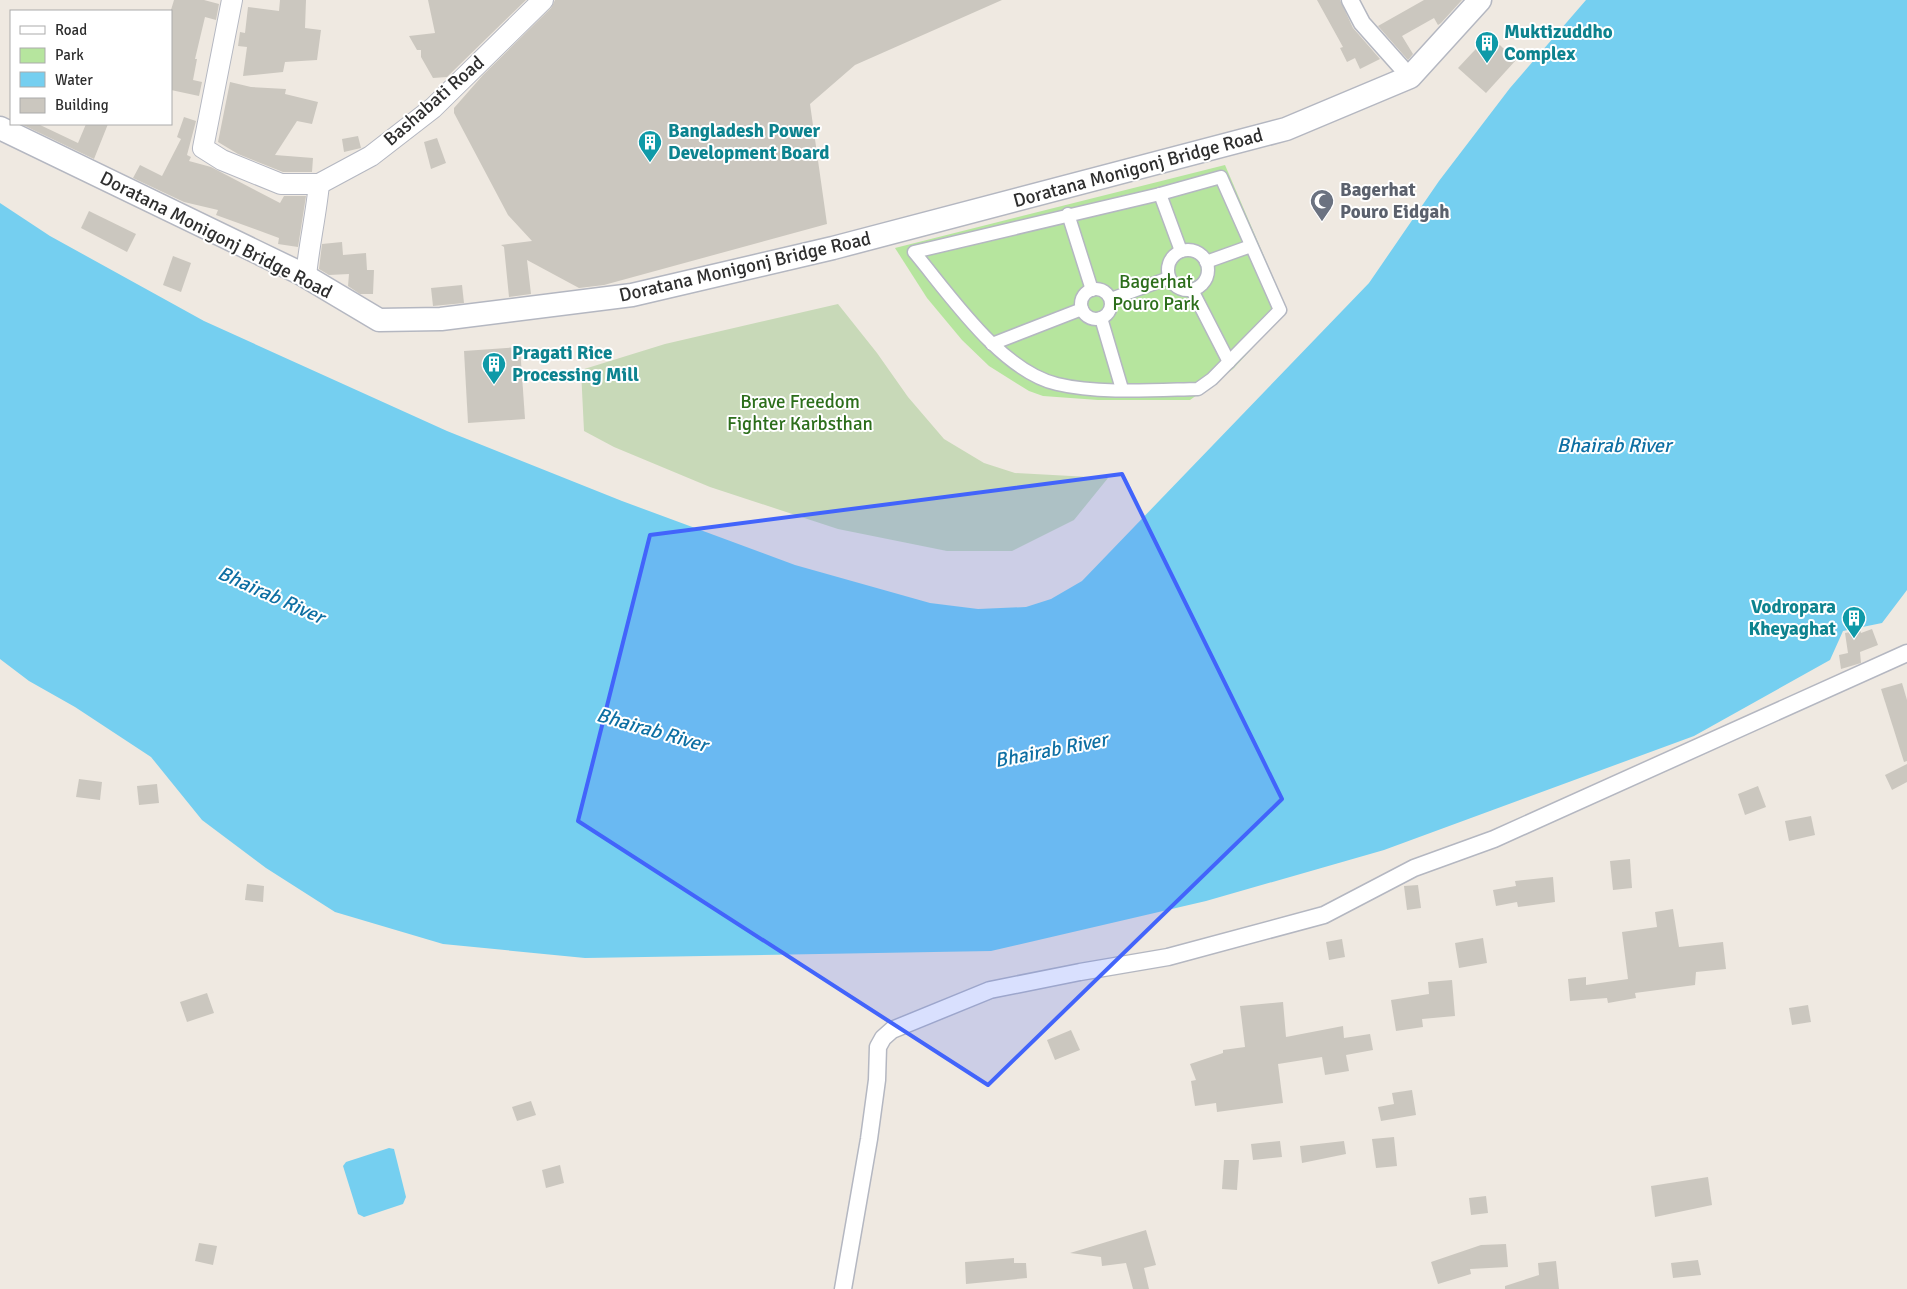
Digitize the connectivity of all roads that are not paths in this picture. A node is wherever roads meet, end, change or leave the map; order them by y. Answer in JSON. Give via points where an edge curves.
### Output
{"nodes":[{"id":1,"x":232,"y":0,"type":"edge"},
{"id":2,"x":543,"y":0,"type":"edge"},
{"id":3,"x":1350,"y":0,"type":"edge"},
{"id":4,"x":1480,"y":0,"type":"edge"},
{"id":5,"x":1410,"y":77,"type":"junction"},
{"id":6,"x":0,"y":128,"type":"edge"},
{"id":7,"x":319,"y":184,"type":"junction"},
{"id":8,"x":1160,"y":194,"type":"junction"},
{"id":9,"x":1068,"y":214,"type":"junction"},
{"id":10,"x":1251,"y":246,"type":"junction"},
{"id":11,"x":1181,"y":251,"type":"junction"},
{"id":12,"x":1206,"y":262,"type":"junction"},
{"id":13,"x":306,"y":276,"type":"junction"},
{"id":14,"x":1169,"y":278,"type":"junction"},
{"id":15,"x":1092,"y":290,"type":"junction"},
{"id":16,"x":1192,"y":290,"type":"junction"},
{"id":17,"x":1111,"y":299,"type":"junction"},
{"id":18,"x":1082,"y":309,"type":"junction"},
{"id":19,"x":1101,"y":318,"type":"junction"},
{"id":20,"x":992,"y":344,"type":"junction"},
{"id":21,"x":1229,"y":362,"type":"junction"},
{"id":22,"x":1122,"y":389,"type":"junction"},
{"id":23,"x":1907,"y":653,"type":"edge"},
{"id":24,"x":843,"y":1289,"type":"edge"}],
"edges":[{"from":1,"to":7,"type":"street","name":"Bashabati Road","via":[[203,148],[222,160],[281,184]]},
{"from":2,"to":7,"type":"street","name":"Bashabati Road","via":[[433,108],[371,156]]},
{"from":3,"to":5,"type":"street","via":[[1362,23]]},
{"from":4,"to":5,"type":"main road","name":"Doratana Monigonj Bridge Road"},
{"from":5,"to":13,"type":"main road","name":"Doratana Monigonj Bridge Road","via":[[1286,128],[833,248],[632,295],[440,319],[379,320]]},
{"from":6,"to":13,"type":"main road","name":"Doratana Monigonj Bridge Road"},
{"from":7,"to":13,"type":"street"},
{"from":8,"to":9,"type":"street"},
{"from":8,"to":10,"type":"street","via":[[1221,177]]},
{"from":8,"to":11,"type":"street"},
{"from":9,"to":15,"type":"street"},
{"from":9,"to":20,"type":"street","via":[[914,252]]},
{"from":10,"to":12,"type":"street"},
{"from":10,"to":21,"type":"street","via":[[1280,310]]},
{"from":11,"to":12,"type":"street","via":[[1197,252]]},
{"from":11,"to":14,"type":"street","via":[[1168,264]]},
{"from":12,"to":16,"type":"street","via":[[1207,276]]},
{"from":14,"to":16,"type":"street","via":[[1178,288]]},
{"from":14,"to":17,"type":"street"},
{"from":15,"to":17,"type":"street","via":[[1103,290]]},
{"from":15,"to":18,"type":"street","via":[[1083,297]]},
{"from":16,"to":21,"type":"street"},
{"from":17,"to":19,"type":"street","via":[[1110,311]]},
{"from":18,"to":19,"type":"street","via":[[1089,318]]},
{"from":18,"to":20,"type":"street"},
{"from":19,"to":22,"type":"street"},
{"from":20,"to":22,"type":"street","via":[[1026,372],[1056,384]]},
{"from":21,"to":22,"type":"street","via":[[1198,389]]},
{"from":23,"to":24,"type":"street","via":[[1494,840],[1414,868],[1324,915],[1168,957],[990,990],[892,1030],[882,1038],[878,1047],[869,1139]]}]}
